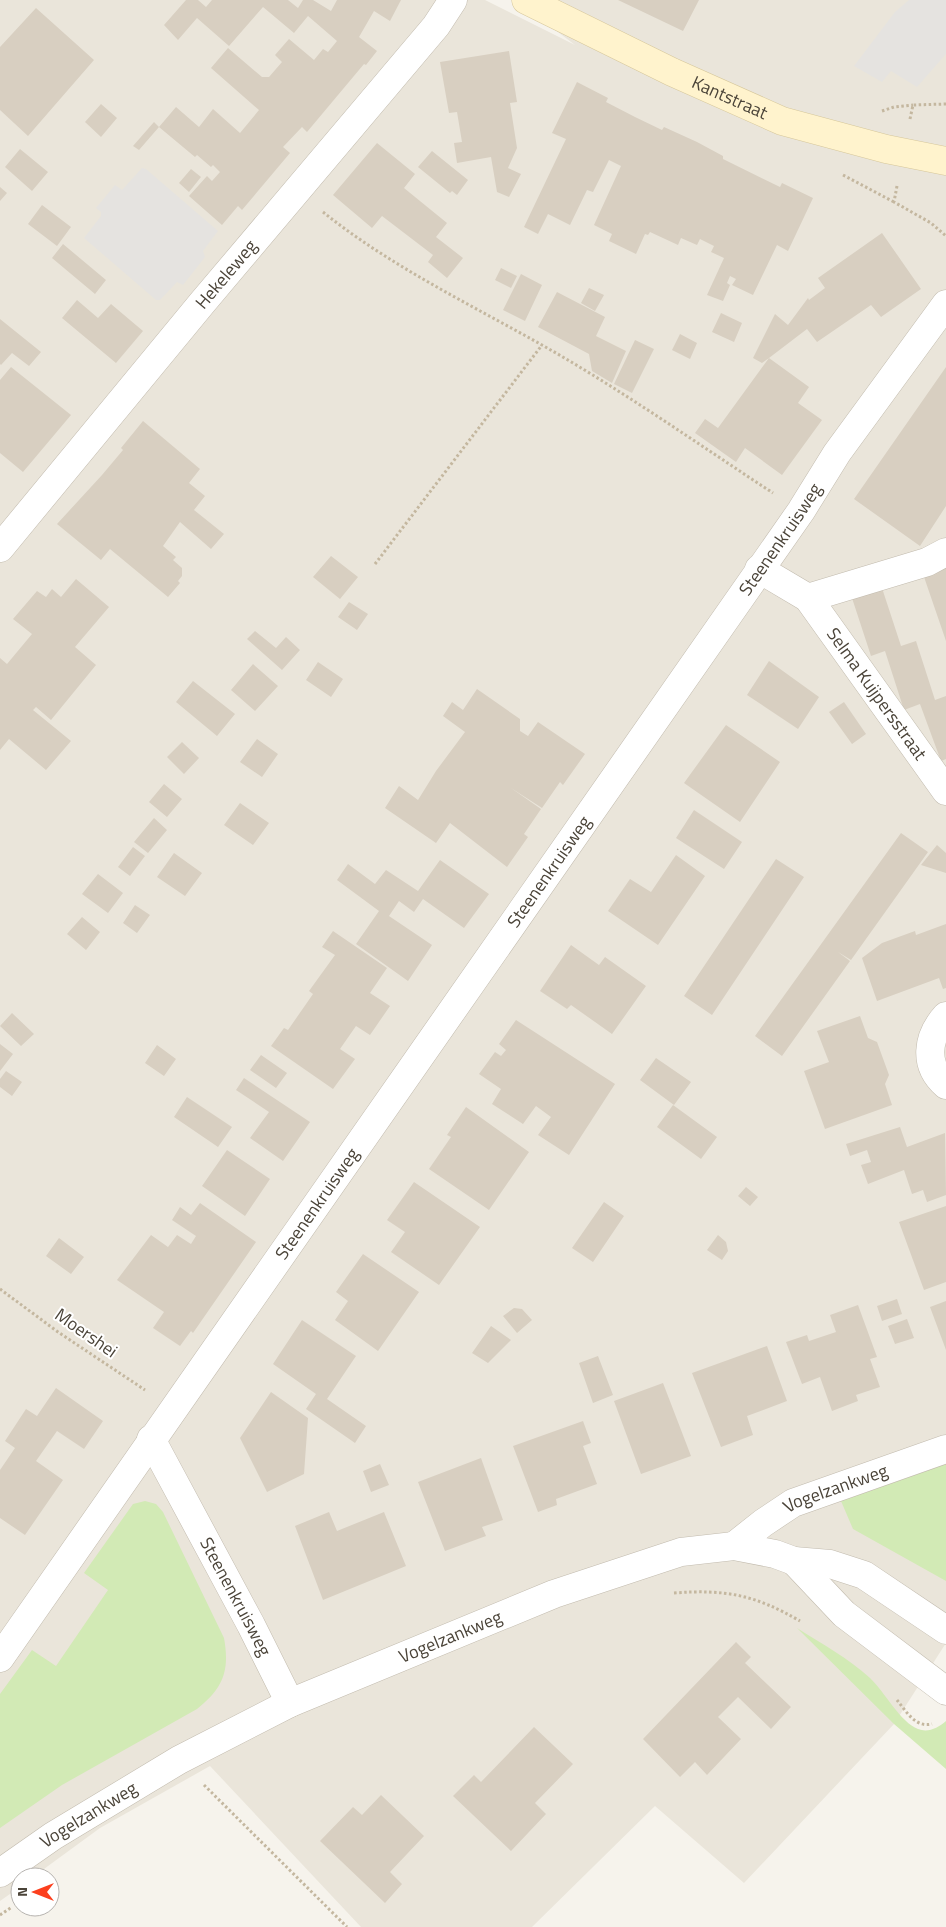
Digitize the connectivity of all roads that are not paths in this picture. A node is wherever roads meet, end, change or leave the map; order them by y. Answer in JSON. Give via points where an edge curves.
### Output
{"nodes":[{"id":1,"x":453,"y":0,"type":"edge"},
{"id":2,"x":526,"y":0,"type":"edge"},
{"id":3,"x":946,"y":161,"type":"edge"},
{"id":4,"x":946,"y":304,"type":"edge"},
{"id":5,"x":0,"y":548,"type":"edge"},
{"id":6,"x":946,"y":552,"type":"edge"},
{"id":7,"x":759,"y":569,"type":"junction"},
{"id":8,"x":808,"y":598,"type":"junction"},
{"id":9,"x":946,"y":791,"type":"edge"},
{"id":10,"x":946,"y":1016,"type":"edge"},
{"id":11,"x":946,"y":1085,"type":"edge"},
{"id":12,"x":151,"y":1439,"type":"junction"},
{"id":13,"x":946,"y":1449,"type":"edge"},
{"id":14,"x":734,"y":1546,"type":"junction"},
{"id":15,"x":794,"y":1561,"type":"junction"},
{"id":16,"x":946,"y":1630,"type":"edge"},
{"id":17,"x":0,"y":1658,"type":"edge"},
{"id":18,"x":946,"y":1692,"type":"edge"},
{"id":19,"x":290,"y":1703,"type":"junction"},
{"id":20,"x":0,"y":1873,"type":"edge"}],
"edges":[{"from":1,"to":5,"type":"street","name":"Hekeleweg","via":[[436,26]]},
{"from":2,"to":3,"type":"main road","name":"Kantstraat","via":[[672,72],[782,121],[886,150]]},
{"from":4,"to":7,"type":"street","name":"Steenenkruisweg","via":[[837,454]]},
{"from":6,"to":8,"type":"street","via":[[927,562]]},
{"from":7,"to":8,"type":"street","name":"Selma Kuijpersstraat"},
{"from":7,"to":12,"type":"street","name":"Steenenkruisweg"},
{"from":8,"to":9,"type":"street","name":"Selma Kuijpersstraat"},
{"from":10,"to":11,"type":"street","via":[[931,1040],[930,1054],[933,1068]]},
{"from":12,"to":17,"type":"street","name":"Steenenkruisweg"},
{"from":12,"to":19,"type":"street","name":"Steenenkruisweg"},
{"from":13,"to":14,"type":"street","name":"Vogelzankweg","via":[[793,1504]]},
{"from":14,"to":15,"type":"street","name":"Vogelzankweg"},
{"from":14,"to":19,"type":"street","name":"Vogelzankweg","via":[[681,1552],[554,1594]]},
{"from":15,"to":16,"type":"street","name":"Vogelzankweg","via":[[830,1564],[864,1575]]},
{"from":15,"to":18,"type":"street","name":"Vogelzankweg","via":[[844,1614]]},
{"from":19,"to":20,"type":"street","name":"Vogelzankweg","via":[[179,1760],[53,1836]]}]}
